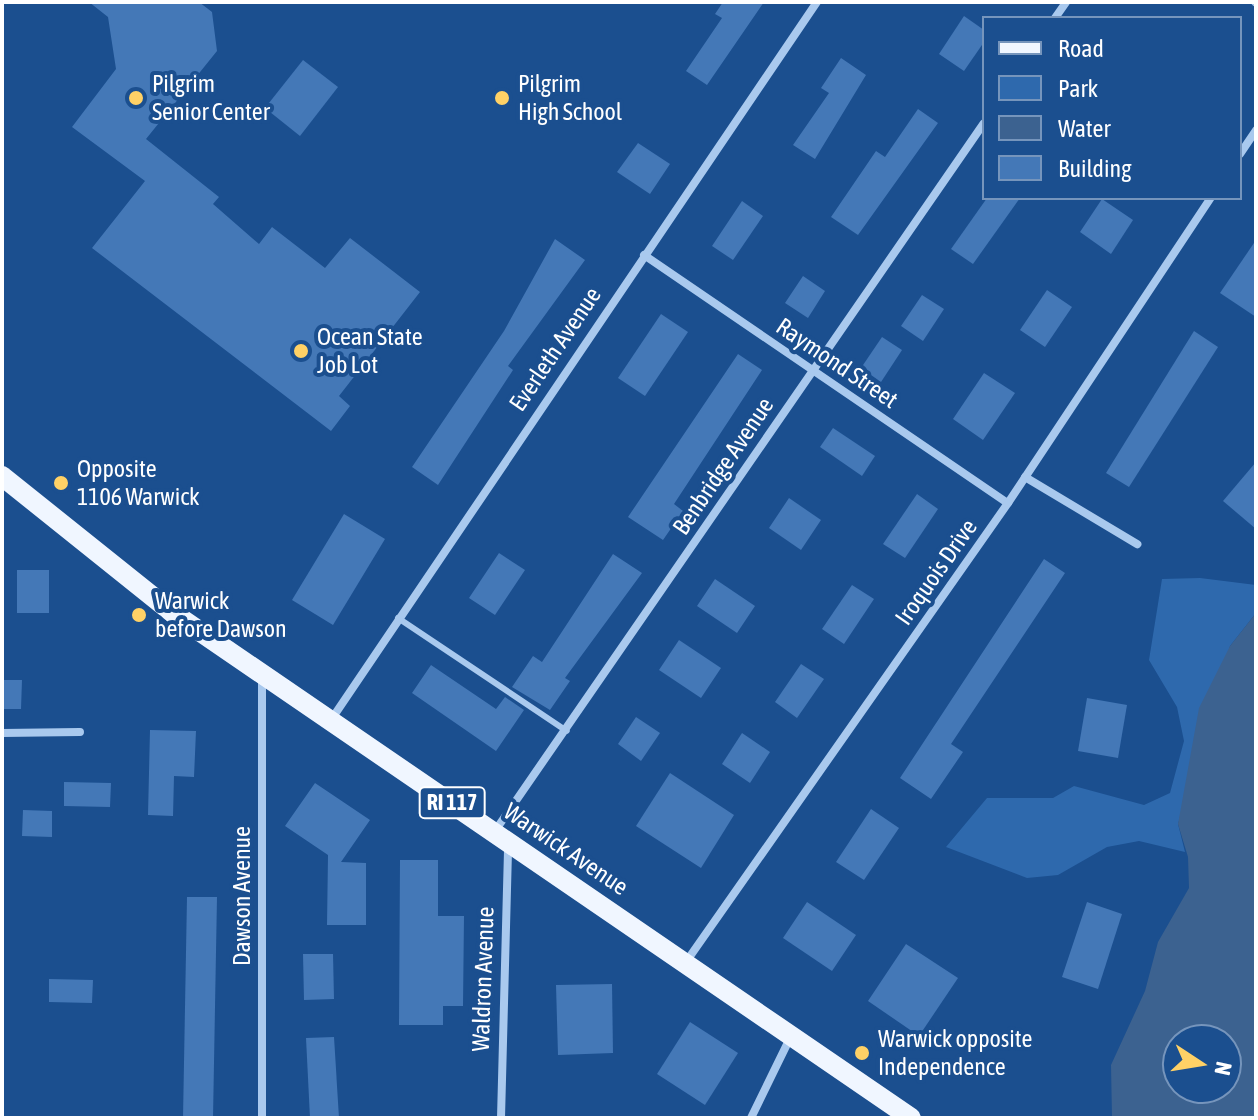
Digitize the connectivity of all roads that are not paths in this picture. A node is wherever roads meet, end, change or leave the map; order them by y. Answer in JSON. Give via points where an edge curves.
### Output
{"nodes":[{"id":1,"x":817,"y":2,"type":"edge"},
{"id":2,"x":982,"y":126,"type":"edge"},
{"id":3,"x":1256,"y":130,"type":"edge"},
{"id":4,"x":1242,"y":151,"type":"edge"},
{"id":5,"x":1210,"y":200,"type":"edge"},
{"id":6,"x":644,"y":255,"type":"junction"},
{"id":7,"x":812,"y":370,"type":"junction"},
{"id":8,"x":2,"y":476,"type":"edge"},
{"id":9,"x":1025,"y":477,"type":"junction"},
{"id":10,"x":1008,"y":503,"type":"junction"},
{"id":11,"x":1137,"y":544,"type":"dead end"},
{"id":12,"x":398,"y":618,"type":"junction"},
{"id":13,"x":262,"y":673,"type":"junction"},
{"id":14,"x":330,"y":720,"type":"junction"},
{"id":15,"x":567,"y":731,"type":"junction"},
{"id":16,"x":80,"y":732,"type":"dead end"},
{"id":17,"x":2,"y":733,"type":"edge"},
{"id":18,"x":502,"y":837,"type":"junction"},
{"id":19,"x":686,"y":962,"type":"junction"},
{"id":20,"x":793,"y":1033,"type":"junction"},
{"id":21,"x":262,"y":1118,"type":"edge"},
{"id":22,"x":501,"y":1118,"type":"edge"},
{"id":23,"x":751,"y":1118,"type":"edge"},
{"id":24,"x":911,"y":1118,"type":"edge"}],
"edges":[{"from":1,"to":6,"type":"street","name":"Everleth Avenue"},
{"from":2,"to":7,"type":"street","name":"Benbridge Avenue"},
{"from":3,"to":4,"type":"street"},
{"from":5,"to":9,"type":"street","name":"Iroquois Drive"},
{"from":6,"to":7,"type":"street","name":"Raymond Street"},
{"from":6,"to":12,"type":"street","name":"Everleth Avenue"},
{"from":7,"to":10,"type":"street","name":"Raymond Street"},
{"from":7,"to":15,"type":"street","name":"Benbridge Avenue"},
{"from":8,"to":13,"type":"main road","name":"Warwick Avenue","number":"RI 117","via":[[173,613]]},
{"from":9,"to":10,"type":"street","name":"Iroquois Drive"},
{"from":9,"to":11,"type":"street"},
{"from":10,"to":19,"type":"street","name":"Iroquois Drive"},
{"from":12,"to":14,"type":"street","name":"Everleth Avenue"},
{"from":12,"to":15,"type":"lane"},
{"from":13,"to":14,"type":"main road","name":"Warwick Avenue","number":"RI 117"},
{"from":13,"to":21,"type":"street","name":"Dawson Avenue"},
{"from":14,"to":18,"type":"main road","name":"Warwick Avenue","number":"RI 117"},
{"from":15,"to":18,"type":"street","name":"Benbridge Avenue"},
{"from":16,"to":17,"type":"street"},
{"from":18,"to":19,"type":"main road","name":"Warwick Avenue","number":"RI 117"},
{"from":18,"to":22,"type":"street","name":"Waldron Avenue"},
{"from":19,"to":20,"type":"main road","name":"Warwick Avenue","number":"RI 117"},
{"from":20,"to":23,"type":"street"},
{"from":20,"to":24,"type":"main road","name":"Warwick Avenue","number":"RI 117"}]}
